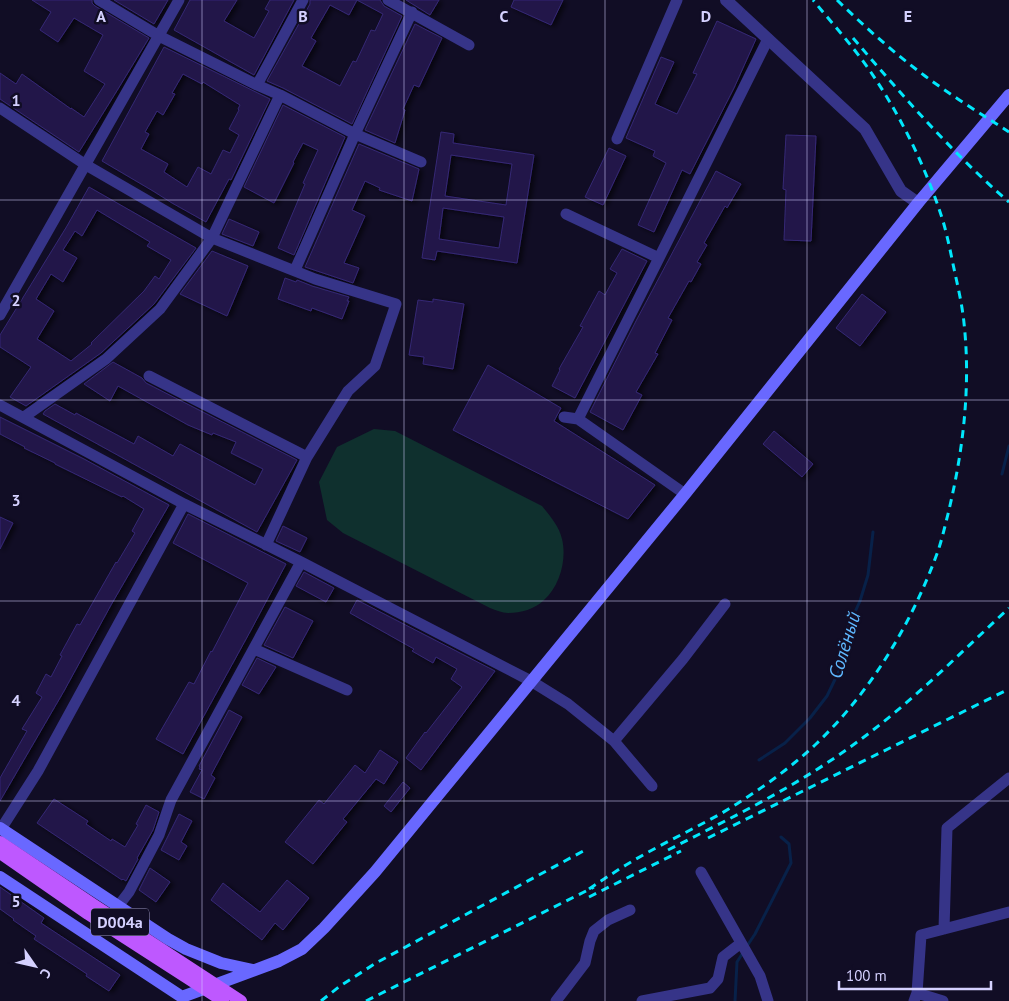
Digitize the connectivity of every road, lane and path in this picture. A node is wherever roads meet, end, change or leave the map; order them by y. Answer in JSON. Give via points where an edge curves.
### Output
{"nodes":[{"id":1,"x":99,"y":0,"type":"edge"},
{"id":2,"x":180,"y":0,"type":"edge"},
{"id":3,"x":303,"y":0,"type":"edge"},
{"id":4,"x":388,"y":0,"type":"edge"},
{"id":5,"x":678,"y":0,"type":"edge"},
{"id":6,"x":726,"y":0,"type":"edge"},
{"id":7,"x":412,"y":12,"type":"junction"},
{"id":8,"x":159,"y":36,"type":"junction"},
{"id":9,"x":768,"y":39,"type":"junction"},
{"id":10,"x":469,"y":45,"type":"dead end"},
{"id":11,"x":257,"y":84,"type":"junction"},
{"id":12,"x":280,"y":95,"type":"junction"},
{"id":13,"x":1009,"y":95,"type":"edge"},
{"id":14,"x":0,"y":108,"type":"edge"},
{"id":15,"x":356,"y":134,"type":"junction"},
{"id":16,"x":617,"y":140,"type":"dead end"},
{"id":17,"x":421,"y":162,"type":"dead end"},
{"id":18,"x":86,"y":165,"type":"junction"},
{"id":19,"x":918,"y":203,"type":"junction"},
{"id":20,"x":566,"y":214,"type":"dead end"},
{"id":21,"x":212,"y":238,"type":"junction"},
{"id":22,"x":659,"y":258,"type":"junction"},
{"id":23,"x":295,"y":270,"type":"junction"},
{"id":24,"x":0,"y":315,"type":"edge"},
{"id":25,"x":149,"y":376,"type":"dead end"},
{"id":26,"x":0,"y":405,"type":"edge"},
{"id":27,"x":24,"y":417,"type":"junction"},
{"id":28,"x":564,"y":417,"type":"dead end"},
{"id":29,"x":578,"y":419,"type":"junction"},
{"id":30,"x":307,"y":457,"type":"junction"},
{"id":31,"x":685,"y":494,"type":"junction"},
{"id":32,"x":184,"y":504,"type":"junction"},
{"id":33,"x":266,"y":545,"type":"junction"},
{"id":34,"x":301,"y":562,"type":"junction"},
{"id":35,"x":725,"y":604,"type":"dead end"},
{"id":36,"x":254,"y":649,"type":"junction"},
{"id":37,"x":531,"y":681,"type":"junction"},
{"id":38,"x":348,"y":690,"type":"dead end"},
{"id":39,"x":614,"y":741,"type":"junction"},
{"id":40,"x":1009,"y":778,"type":"edge"},
{"id":41,"x":652,"y":786,"type":"dead end"},
{"id":42,"x":0,"y":833,"type":"edge"},
{"id":43,"x":0,"y":853,"type":"edge"},
{"id":44,"x":701,"y":872,"type":"dead end"},
{"id":45,"x":0,"y":877,"type":"edge"},
{"id":46,"x":86,"y":884,"type":"junction"},
{"id":47,"x":119,"y":905,"type":"junction"},
{"id":48,"x":630,"y":910,"type":"dead end"},
{"id":49,"x":1009,"y":912,"type":"edge"},
{"id":50,"x":68,"y":921,"type":"junction"},
{"id":51,"x":944,"y":929,"type":"junction"},
{"id":52,"x":742,"y":945,"type":"junction"},
{"id":53,"x":253,"y":970,"type":"junction"},
{"id":54,"x":916,"y":997,"type":"edge"},
{"id":55,"x":177,"y":999,"type":"edge"},
{"id":56,"x":223,"y":1001,"type":"edge"},
{"id":57,"x":241,"y":1001,"type":"edge"},
{"id":58,"x":556,"y":1001,"type":"edge"},
{"id":59,"x":642,"y":1001,"type":"edge"},
{"id":60,"x":768,"y":1001,"type":"edge"},
{"id":61,"x":943,"y":1001,"type":"edge"}],
"edges":[{"from":1,"to":8,"type":"street"},
{"from":2,"to":8,"type":"street"},
{"from":3,"to":11,"type":"street"},
{"from":4,"to":7,"type":"street"},
{"from":5,"to":16,"type":"street"},
{"from":6,"to":9,"type":"street"},
{"from":7,"to":10,"type":"street"},
{"from":7,"to":15,"type":"street"},
{"from":8,"to":11,"type":"street"},
{"from":8,"to":18,"type":"street"},
{"from":9,"to":19,"type":"street","via":[[865,129],[901,191]]},
{"from":9,"to":22,"type":"street"},
{"from":11,"to":12,"type":"street"},
{"from":12,"to":15,"type":"street"},
{"from":12,"to":21,"type":"street"},
{"from":13,"to":19,"type":"main road"},
{"from":14,"to":18,"type":"street"},
{"from":15,"to":17,"type":"street"},
{"from":15,"to":23,"type":"street"},
{"from":18,"to":21,"type":"street"},
{"from":18,"to":24,"type":"street"},
{"from":19,"to":31,"type":"main road"},
{"from":20,"to":22,"type":"street"},
{"from":21,"to":23,"type":"street"},
{"from":21,"to":27,"type":"street","via":[[160,309],[106,359]]},
{"from":22,"to":29,"type":"street"},
{"from":23,"to":30,"type":"street","via":[[396,304],[375,366],[348,391]]},
{"from":25,"to":30,"type":"street"},
{"from":26,"to":27,"type":"street"},
{"from":27,"to":32,"type":"street"},
{"from":28,"to":29,"type":"street"},
{"from":29,"to":31,"type":"street"},
{"from":30,"to":33,"type":"street"},
{"from":31,"to":37,"type":"main road"},
{"from":32,"to":33,"type":"street"},
{"from":32,"to":42,"type":"street","via":[[38,771]]},
{"from":33,"to":34,"type":"street"},
{"from":34,"to":36,"type":"street"},
{"from":34,"to":37,"type":"street"},
{"from":35,"to":39,"type":"street"},
{"from":36,"to":38,"type":"street"},
{"from":36,"to":47,"type":"street","via":[[171,800],[159,835]]},
{"from":37,"to":39,"type":"street","via":[[568,704]]},
{"from":37,"to":53,"type":"main road","via":[[375,872],[324,928],[302,949]]},
{"from":39,"to":41,"type":"street"},
{"from":40,"to":51,"type":"street","via":[[947,828]]},
{"from":42,"to":46,"type":"main road"},
{"from":42,"to":57,"type":"main road","number":"D004a","via":[[103,911]]},
{"from":43,"to":56,"type":"main road","number":"D004a"},
{"from":44,"to":52,"type":"street"},
{"from":45,"to":50,"type":"main road"},
{"from":46,"to":47,"type":"main road"},
{"from":46,"to":50,"type":"main road","via":[[90,902],[86,910]]},
{"from":47,"to":53,"type":"main road","via":[[186,949],[221,963]]},
{"from":48,"to":58,"type":"street","via":[[594,931],[585,963]]},
{"from":49,"to":51,"type":"street"},
{"from":50,"to":55,"type":"main road"},
{"from":51,"to":54,"type":"street","via":[[921,935]]},
{"from":52,"to":59,"type":"street","via":[[723,957],[718,979],[710,988]]},
{"from":52,"to":60,"type":"street","via":[[760,976]]},
{"from":53,"to":55,"type":"main road"},
{"from":54,"to":61,"type":"street"}]}
